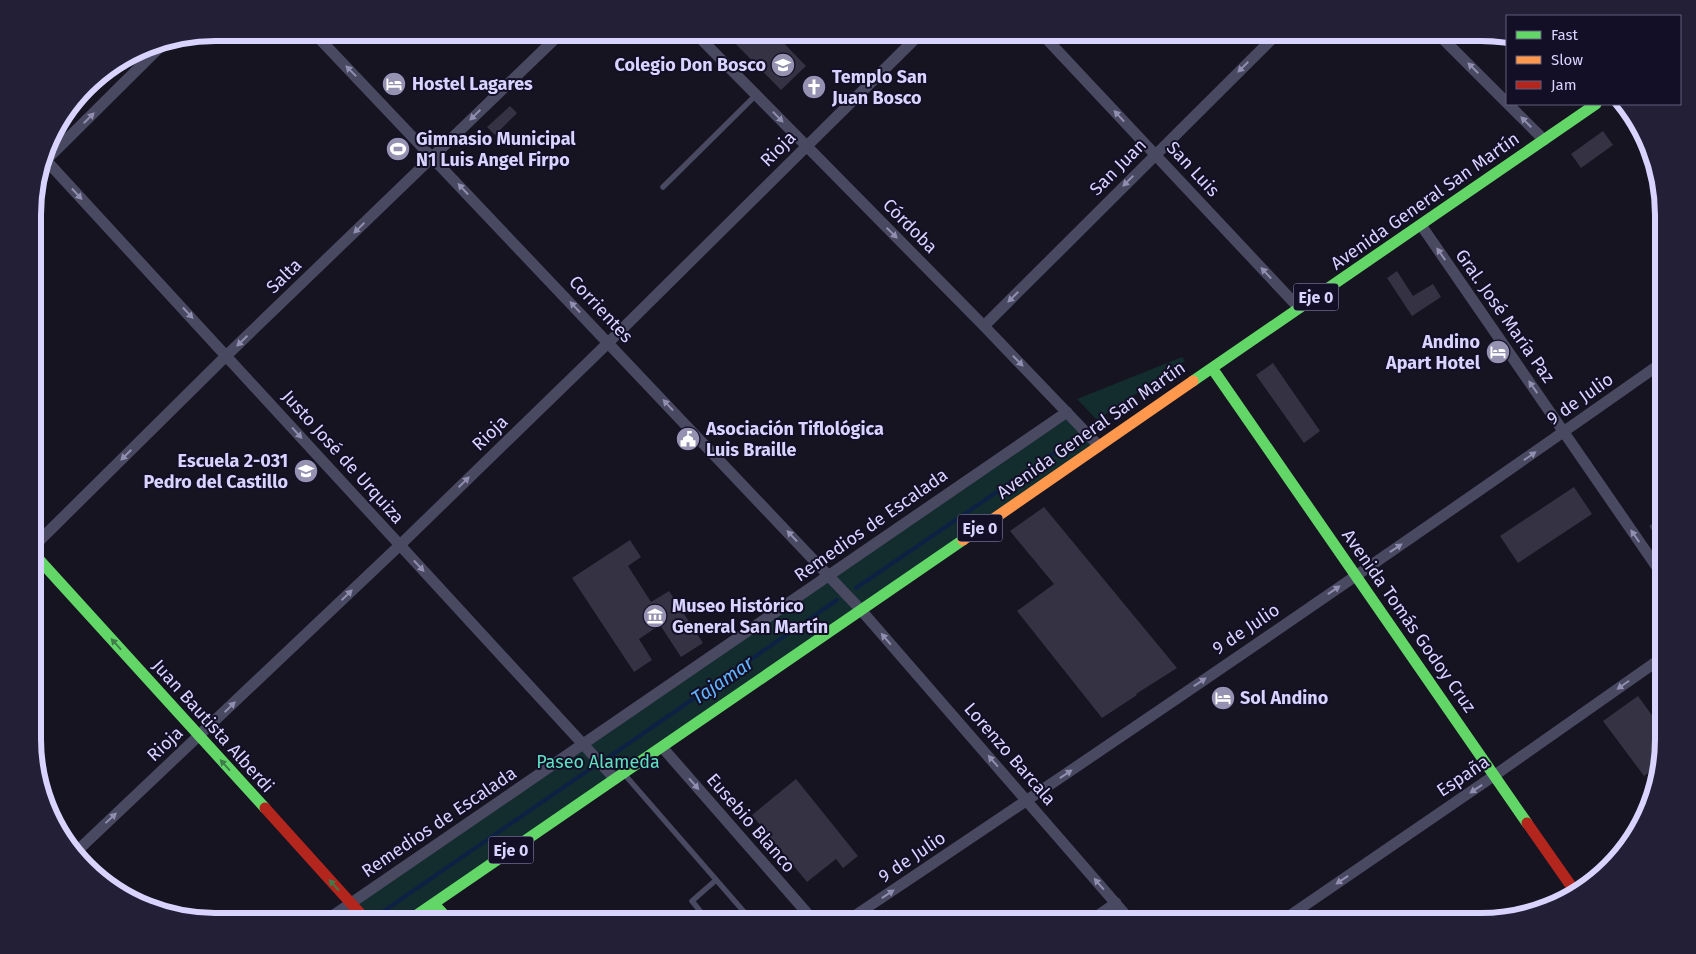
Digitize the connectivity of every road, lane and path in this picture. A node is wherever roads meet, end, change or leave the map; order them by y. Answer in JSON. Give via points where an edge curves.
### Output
{"nodes":[{"id":1,"x":323,"y":41,"type":"edge"},
{"id":2,"x":552,"y":41,"type":"edge"},
{"id":3,"x":704,"y":41,"type":"edge"},
{"id":4,"x":912,"y":41,"type":"edge"},
{"id":5,"x":1049,"y":41,"type":"edge"},
{"id":6,"x":1269,"y":41,"type":"edge"},
{"id":7,"x":1446,"y":41,"type":"edge"},
{"id":8,"x":154,"y":53,"type":"edge"},
{"id":9,"x":756,"y":95,"type":"junction"},
{"id":10,"x":1506,"y":101,"type":"edge"},
{"id":11,"x":1510,"y":105,"type":"edge"},
{"id":12,"x":1595,"y":105,"type":"edge"},
{"id":13,"x":1544,"y":140,"type":"junction"},
{"id":14,"x":806,"y":146,"type":"junction"},
{"id":15,"x":54,"y":152,"type":"edge"},
{"id":16,"x":1155,"y":154,"type":"junction"},
{"id":17,"x":433,"y":156,"type":"junction"},
{"id":18,"x":49,"y":165,"type":"edge"},
{"id":19,"x":663,"y":187,"type":"dead end"},
{"id":20,"x":1421,"y":225,"type":"junction"},
{"id":21,"x":1299,"y":308,"type":"junction"},
{"id":22,"x":984,"y":326,"type":"junction"},
{"id":23,"x":609,"y":342,"type":"junction"},
{"id":24,"x":227,"y":355,"type":"junction"},
{"id":25,"x":1212,"y":368,"type":"junction"},
{"id":26,"x":1654,"y":368,"type":"edge"},
{"id":27,"x":1066,"y":412,"type":"junction"},
{"id":28,"x":1564,"y":432,"type":"junction"},
{"id":29,"x":1099,"y":446,"type":"junction"},
{"id":30,"x":41,"y":539,"type":"edge"},
{"id":31,"x":400,"y":545,"type":"junction"},
{"id":32,"x":41,"y":562,"type":"edge"},
{"id":33,"x":1654,"y":563,"type":"edge"},
{"id":34,"x":829,"y":575,"type":"junction"},
{"id":35,"x":1356,"y":575,"type":"junction"},
{"id":36,"x":861,"y":610,"type":"junction"},
{"id":37,"x":1654,"y":663,"type":"edge"},
{"id":38,"x":199,"y":736,"type":"junction"},
{"id":39,"x":583,"y":744,"type":"junction"},
{"id":40,"x":662,"y":746,"type":"junction"},
{"id":41,"x":1495,"y":776,"type":"junction"},
{"id":42,"x":619,"y":777,"type":"junction"},
{"id":43,"x":1027,"y":800,"type":"junction"},
{"id":44,"x":81,"y":848,"type":"edge"},
{"id":45,"x":716,"y":880,"type":"junction"},
{"id":46,"x":1572,"y":887,"type":"edge"},
{"id":47,"x":1116,"y":903,"type":"junction"},
{"id":48,"x":351,"y":904,"type":"junction"},
{"id":49,"x":434,"y":904,"type":"junction"},
{"id":50,"x":860,"y":912,"type":"edge"},
{"id":51,"x":1103,"y":912,"type":"edge"},
{"id":52,"x":1124,"y":912,"type":"edge"},
{"id":53,"x":1295,"y":912,"type":"edge"},
{"id":54,"x":338,"y":913,"type":"edge"},
{"id":55,"x":359,"y":913,"type":"edge"},
{"id":56,"x":421,"y":913,"type":"edge"},
{"id":57,"x":442,"y":913,"type":"edge"},
{"id":58,"x":701,"y":913,"type":"edge"},
{"id":59,"x":745,"y":913,"type":"edge"},
{"id":60,"x":807,"y":913,"type":"edge"}],
"edges":[{"from":17,"to":1,"type":"street","name":"Corrientes","one_way":true},
{"from":2,"to":17,"type":"street","name":"Salta","one_way":true},
{"from":3,"to":9,"type":"street","name":"Córdoba"},
{"from":4,"to":14,"type":"street","name":"Rioja"},
{"from":16,"to":5,"type":"street","name":"San Luis","one_way":true},
{"from":6,"to":16,"type":"street","name":"San Juan","one_way":true},
{"from":10,"to":7,"type":"street","one_way":true},
{"from":15,"to":8,"type":"street","one_way":true},
{"from":9,"to":14,"type":"street","name":"Córdoba","one_way":true},
{"from":9,"to":19,"type":"lane"},
{"from":13,"to":11,"type":"street","one_way":true},
{"from":12,"to":13,"type":"main road","name":"Avenida General San Martín","number":"Eje 0"},
{"from":13,"to":20,"type":"main road","name":"Avenida General San Martín","number":"Eje 0"},
{"from":14,"to":22,"type":"street","name":"Córdoba","one_way":true},
{"from":14,"to":23,"type":"street","name":"Rioja"},
{"from":21,"to":16,"type":"street","name":"San Luis","one_way":true},
{"from":16,"to":22,"type":"street","name":"San Juan","one_way":true},
{"from":23,"to":17,"type":"street","name":"Corrientes","one_way":true},
{"from":17,"to":24,"type":"street","name":"Salta","one_way":true},
{"from":18,"to":24,"type":"street","name":"Justo José de Urquiza","one_way":true},
{"from":20,"to":21,"type":"main road","name":"Avenida General San Martín","number":"Eje 0"},
{"from":28,"to":20,"type":"street","name":"Gral. José María Paz","one_way":true},
{"from":21,"to":25,"type":"main road","name":"Avenida General San Martín","number":"Eje 0"},
{"from":22,"to":27,"type":"street","name":"Córdoba","one_way":true},
{"from":31,"to":23,"type":"street","name":"Rioja","one_way":true},
{"from":34,"to":23,"type":"street","name":"Corrientes","one_way":true},
{"from":24,"to":30,"type":"street","name":"Salta","one_way":true},
{"from":24,"to":31,"type":"street","name":"Justo José de Urquiza","one_way":true},
{"from":25,"to":29,"type":"main road","name":"Avenida General San Martín","number":"Eje 0"},
{"from":25,"to":35,"type":"main road","name":"Avenida Tomás Godoy Cruz"},
{"from":26,"to":28,"type":"street","name":"9 de Julio"},
{"from":27,"to":29,"type":"street","name":"Córdoba"},
{"from":27,"to":34,"type":"street","name":"Remedios de Escalada"},
{"from":33,"to":28,"type":"street","name":"Gral. José María Paz","one_way":true},
{"from":35,"to":28,"type":"street","name":"9 de Julio","one_way":true},
{"from":29,"to":36,"type":"main road","name":"Avenida General San Martín","number":"Eje 0"},
{"from":38,"to":31,"type":"street","name":"Rioja","one_way":true},
{"from":31,"to":39,"type":"street","name":"Justo José de Urquiza","one_way":true},
{"from":38,"to":32,"type":"main road","name":"Juan Bautista Alberdi","one_way":true},
{"from":34,"to":36,"type":"street","name":"Corrientes"},
{"from":34,"to":39,"type":"street","name":"Remedios de Escalada"},
{"from":35,"to":41,"type":"main road","name":"Avenida Tomás Godoy Cruz"},
{"from":43,"to":35,"type":"street","name":"9 de Julio","one_way":true},
{"from":36,"to":40,"type":"main road","name":"Avenida General San Martín","number":"Eje 0"},
{"from":43,"to":36,"type":"street","name":"Lorenzo Barcala","one_way":true},
{"from":37,"to":41,"type":"street","name":"España","one_way":true},
{"from":44,"to":38,"type":"street","name":"Rioja","one_way":true},
{"from":48,"to":38,"type":"main road","name":"Juan Bautista Alberdi","one_way":true},
{"from":39,"to":42,"type":"street","name":"Justo José de Urquiza"},
{"from":39,"to":48,"type":"street","name":"Remedios de Escalada"},
{"from":40,"to":42,"type":"main road","name":"Avenida General San Martín","number":"Eje 0"},
{"from":40,"to":60,"type":"street","name":"Eusebio Blanco","one_way":true},
{"from":41,"to":46,"type":"main road","name":"Avenida Tomás Godoy Cruz"},
{"from":41,"to":53,"type":"street","name":"España","one_way":true},
{"from":42,"to":45,"type":"lane"},
{"from":42,"to":49,"type":"main road","name":"Avenida General San Martín","number":"Eje 0"},
{"from":47,"to":43,"type":"street","name":"Lorenzo Barcala","one_way":true},
{"from":50,"to":43,"type":"street","name":"9 de Julio","one_way":true},
{"from":45,"to":58,"type":"lane","via":[[692,901]]},
{"from":45,"to":59,"type":"lane"},
{"from":47,"to":51,"type":"street"},
{"from":47,"to":52,"type":"street","name":"Lorenzo Barcala"},
{"from":48,"to":54,"type":"street","name":"Remedios de Escalada"},
{"from":48,"to":55,"type":"main road","name":"Juan Bautista Alberdi"},
{"from":49,"to":56,"type":"main road","name":"Avenida General San Martín","number":"Eje 0"},
{"from":49,"to":57,"type":"main road"}]}
